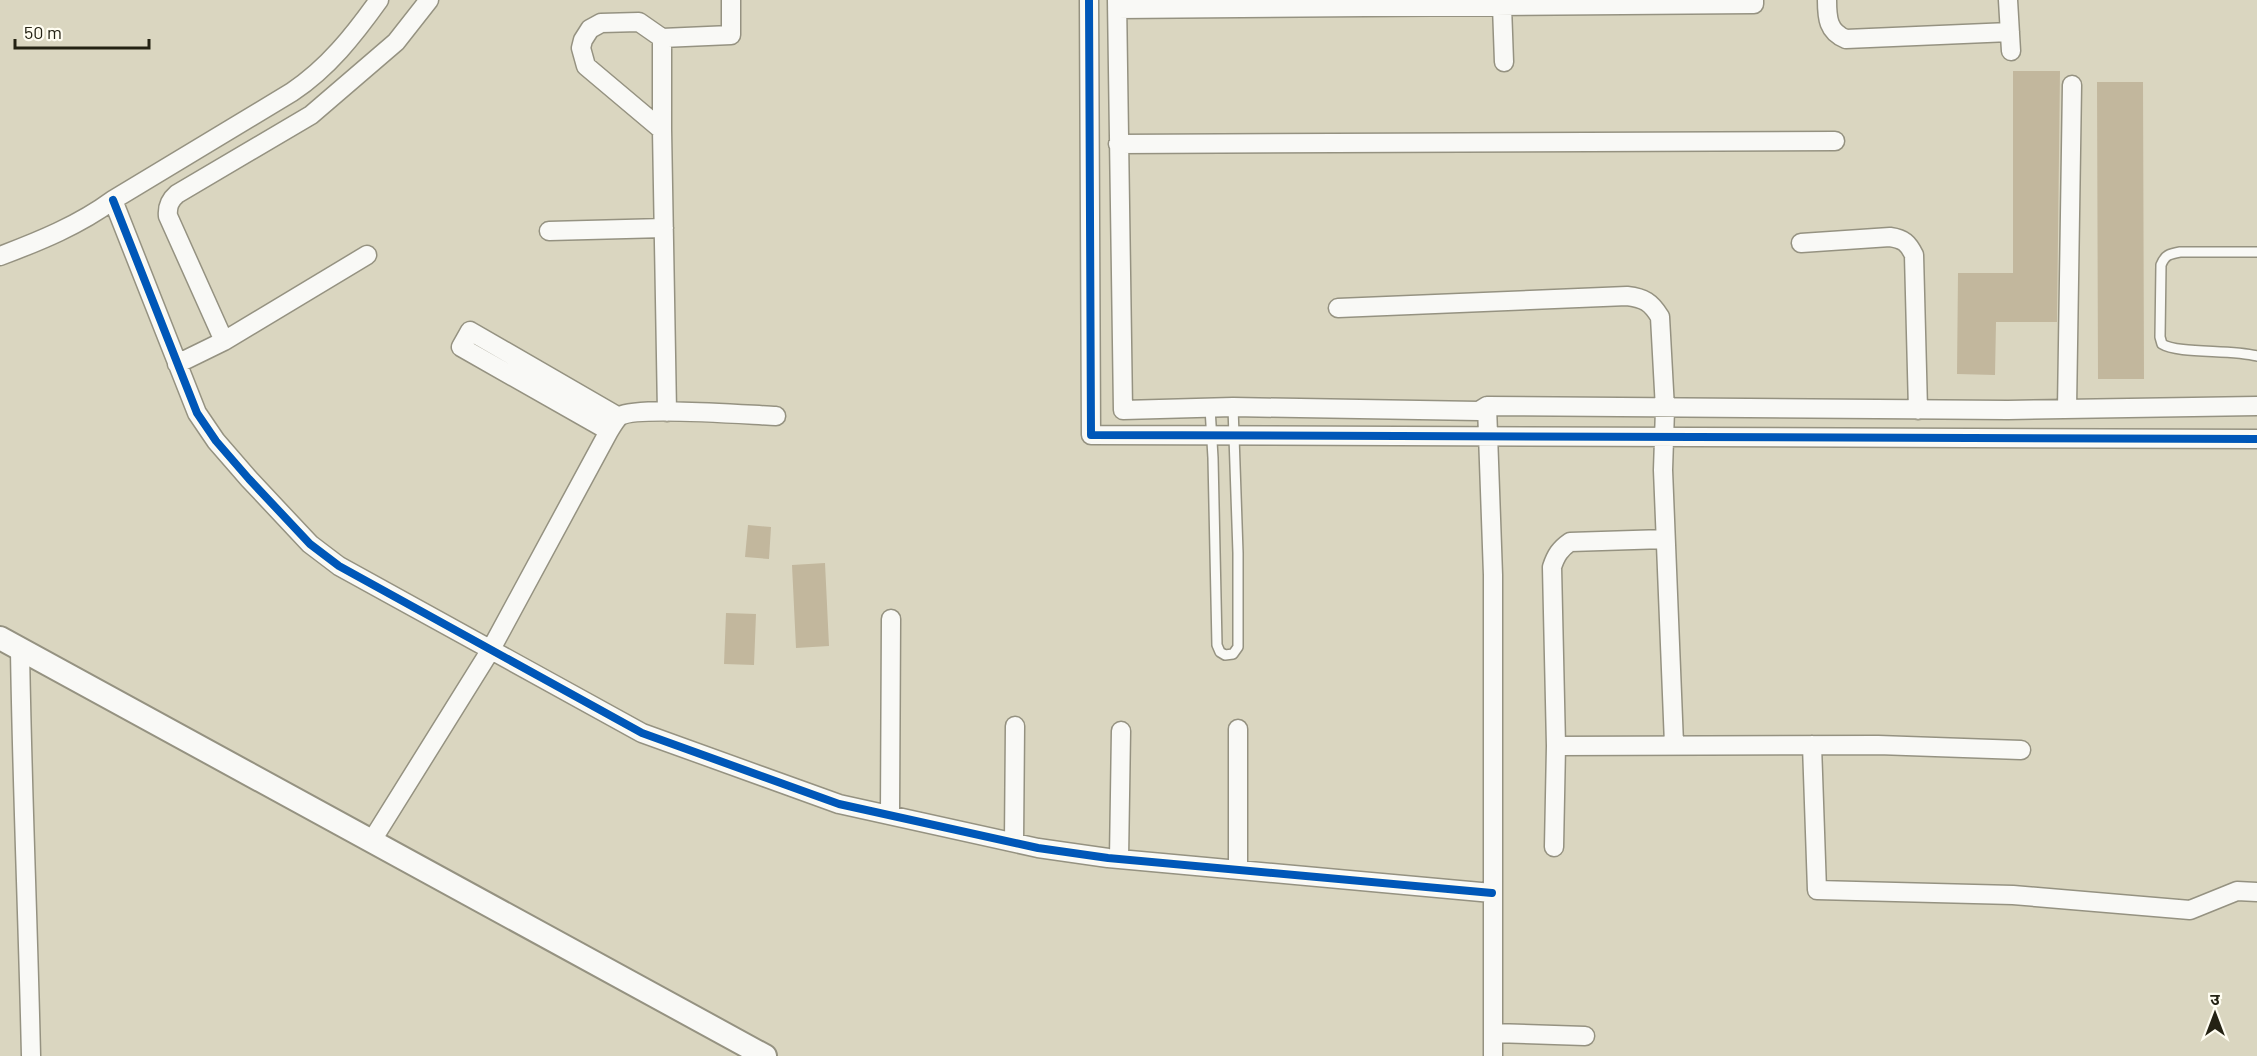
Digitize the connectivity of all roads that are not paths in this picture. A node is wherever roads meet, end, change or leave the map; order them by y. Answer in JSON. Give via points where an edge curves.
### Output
{"nodes":[{"id":1,"x":380,"y":0,"type":"edge"},
{"id":2,"x":429,"y":0,"type":"edge"},
{"id":3,"x":731,"y":0,"type":"edge"},
{"id":4,"x":1089,"y":0,"type":"edge"},
{"id":5,"x":1754,"y":0,"type":"edge"},
{"id":6,"x":1827,"y":0,"type":"edge"},
{"id":7,"x":2008,"y":0,"type":"edge"},
{"id":8,"x":1117,"y":4,"type":"edge"},
{"id":9,"x":1502,"y":6,"type":"junction"},
{"id":10,"x":2010,"y":32,"type":"junction"},
{"id":11,"x":662,"y":38,"type":"junction"},
{"id":12,"x":2011,"y":51,"type":"dead end"},
{"id":13,"x":1504,"y":62,"type":"dead end"},
{"id":14,"x":2072,"y":85,"type":"dead end"},
{"id":15,"x":662,"y":130,"type":"junction"},
{"id":16,"x":1835,"y":141,"type":"dead end"},
{"id":17,"x":1118,"y":144,"type":"junction"},
{"id":18,"x":113,"y":200,"type":"junction"},
{"id":19,"x":664,"y":228,"type":"junction"},
{"id":20,"x":549,"y":231,"type":"dead end"},
{"id":21,"x":1802,"y":243,"type":"dead end"},
{"id":22,"x":2257,"y":252,"type":"edge"},
{"id":23,"x":367,"y":255,"type":"dead end"},
{"id":24,"x":0,"y":256,"type":"edge"},
{"id":25,"x":1338,"y":308,"type":"dead end"},
{"id":26,"x":224,"y":340,"type":"junction"},
{"id":27,"x":2257,"y":356,"type":"edge"},
{"id":28,"x":177,"y":364,"type":"junction"},
{"id":29,"x":1487,"y":406,"type":"junction"},
{"id":30,"x":2257,"y":406,"type":"edge"},
{"id":31,"x":1233,"y":407,"type":"junction"},
{"id":32,"x":1210,"y":408,"type":"junction"},
{"id":33,"x":1665,"y":409,"type":"junction"},
{"id":34,"x":1918,"y":410,"type":"junction"},
{"id":35,"x":2067,"y":410,"type":"junction"},
{"id":36,"x":667,"y":412,"type":"junction"},
{"id":37,"x":776,"y":416,"type":"dead end"},
{"id":38,"x":614,"y":424,"type":"junction"},
{"id":39,"x":1212,"y":435,"type":"junction"},
{"id":40,"x":1234,"y":435,"type":"junction"},
{"id":41,"x":1488,"y":436,"type":"junction"},
{"id":42,"x":1664,"y":436,"type":"junction"},
{"id":43,"x":2257,"y":439,"type":"edge"},
{"id":44,"x":1665,"y":539,"type":"junction"},
{"id":45,"x":891,"y":619,"type":"dead end"},
{"id":46,"x":0,"y":638,"type":"edge"},
{"id":47,"x":20,"y":649,"type":"junction"},
{"id":48,"x":490,"y":651,"type":"junction"},
{"id":49,"x":1015,"y":726,"type":"dead end"},
{"id":50,"x":1238,"y":729,"type":"dead end"},
{"id":51,"x":1121,"y":731,"type":"dead end"},
{"id":52,"x":1674,"y":744,"type":"junction"},
{"id":53,"x":1812,"y":745,"type":"junction"},
{"id":54,"x":1556,"y":746,"type":"junction"},
{"id":55,"x":2021,"y":750,"type":"dead end"},
{"id":56,"x":890,"y":815,"type":"junction"},
{"id":57,"x":371,"y":842,"type":"junction"},
{"id":58,"x":1014,"y":842,"type":"junction"},
{"id":59,"x":1554,"y":847,"type":"dead end"},
{"id":60,"x":1119,"y":859,"type":"junction"},
{"id":61,"x":1238,"y":870,"type":"junction"},
{"id":62,"x":2257,"y":892,"type":"edge"},
{"id":63,"x":1492,"y":893,"type":"junction"},
{"id":64,"x":1493,"y":1032,"type":"junction"},
{"id":65,"x":1585,"y":1036,"type":"dead end"},
{"id":66,"x":31,"y":1056,"type":"edge"},
{"id":67,"x":765,"y":1056,"type":"edge"},
{"id":68,"x":1493,"y":1056,"type":"edge"}],
"edges":[{"from":1,"to":18,"type":"street","via":[[356,33],[315,76]]},
{"from":2,"to":26,"type":"street","via":[[396,42],[311,116],[171,200],[168,216]]},
{"from":3,"to":11,"type":"street","via":[[731,35]]},
{"from":4,"to":39,"type":"street","via":[[1091,435]]},
{"from":5,"to":9,"type":"street","via":[[1754,4]]},
{"from":6,"to":10,"type":"street","via":[[1831,27],[1836,35],[1846,39]]},
{"from":7,"to":10,"type":"street"},
{"from":8,"to":9,"type":"street"},
{"from":8,"to":17,"type":"street"},
{"from":9,"to":13,"type":"street"},
{"from":10,"to":12,"type":"street"},
{"from":11,"to":15,"type":"street"},
{"from":11,"to":15,"type":"street","via":[[639,22],[601,23],[590,29],[581,48],[586,66]]},
{"from":14,"to":35,"type":"street"},
{"from":15,"to":19,"type":"street"},
{"from":16,"to":17,"type":"street"},
{"from":17,"to":32,"type":"street","via":[[1123,410]]},
{"from":18,"to":24,"type":"street","via":[[63,230]]},
{"from":18,"to":28,"type":"street"},
{"from":19,"to":20,"type":"street"},
{"from":19,"to":36,"type":"street"},
{"from":21,"to":34,"type":"street","via":[[1890,237],[1909,244],[1914,255]]},
{"from":22,"to":27,"type":"lane","via":[[2180,252],[2164,258],[2160,337],[2162,344],[2171,349]]},
{"from":23,"to":26,"type":"street"},
{"from":25,"to":33,"type":"street","via":[[1637,297],[1649,301],[1660,317]]},
{"from":26,"to":28,"type":"street"},
{"from":28,"to":48,"type":"street","via":[[197,413],[216,441],[310,544],[339,566]]},
{"from":29,"to":31,"type":"street","via":[[1479,411]]},
{"from":29,"to":33,"type":"street"},
{"from":29,"to":41,"type":"street"},
{"from":30,"to":35,"type":"street"},
{"from":31,"to":32,"type":"street"},
{"from":31,"to":40,"type":"lane"},
{"from":32,"to":39,"type":"lane"},
{"from":33,"to":34,"type":"street"},
{"from":33,"to":42,"type":"street"},
{"from":34,"to":35,"type":"street"},
{"from":36,"to":37,"type":"street"},
{"from":36,"to":38,"type":"street","via":[[631,412]]},
{"from":38,"to":38,"type":"street","via":[[461,347],[470,331]]},
{"from":38,"to":48,"type":"street"},
{"from":39,"to":40,"type":"street"},
{"from":39,"to":40,"type":"lane","via":[[1217,645],[1225,655],[1233,654],[1238,647]]},
{"from":40,"to":41,"type":"street"},
{"from":41,"to":42,"type":"street"},
{"from":41,"to":63,"type":"street","via":[[1493,575]]},
{"from":42,"to":43,"type":"street"},
{"from":42,"to":44,"type":"street"},
{"from":44,"to":52,"type":"street"},
{"from":44,"to":54,"type":"street","via":[[1570,542],[1555,556],[1552,567]]},
{"from":45,"to":56,"type":"street"},
{"from":46,"to":47,"type":"street"},
{"from":47,"to":57,"type":"street"},
{"from":47,"to":66,"type":"street"},
{"from":48,"to":56,"type":"street","via":[[642,733],[839,804]]},
{"from":48,"to":57,"type":"street"},
{"from":49,"to":58,"type":"street"},
{"from":50,"to":61,"type":"street"},
{"from":51,"to":60,"type":"street"},
{"from":52,"to":53,"type":"street"},
{"from":52,"to":54,"type":"street"},
{"from":53,"to":55,"type":"street"},
{"from":53,"to":62,"type":"street","via":[[1817,890],[2013,895],[2190,910],[2237,891]]},
{"from":54,"to":59,"type":"street"},
{"from":56,"to":58,"type":"street"},
{"from":57,"to":67,"type":"street"},
{"from":58,"to":60,"type":"street"},
{"from":60,"to":61,"type":"street"},
{"from":61,"to":63,"type":"street"},
{"from":63,"to":64,"type":"street"},
{"from":64,"to":65,"type":"street"},
{"from":64,"to":68,"type":"street"}]}
